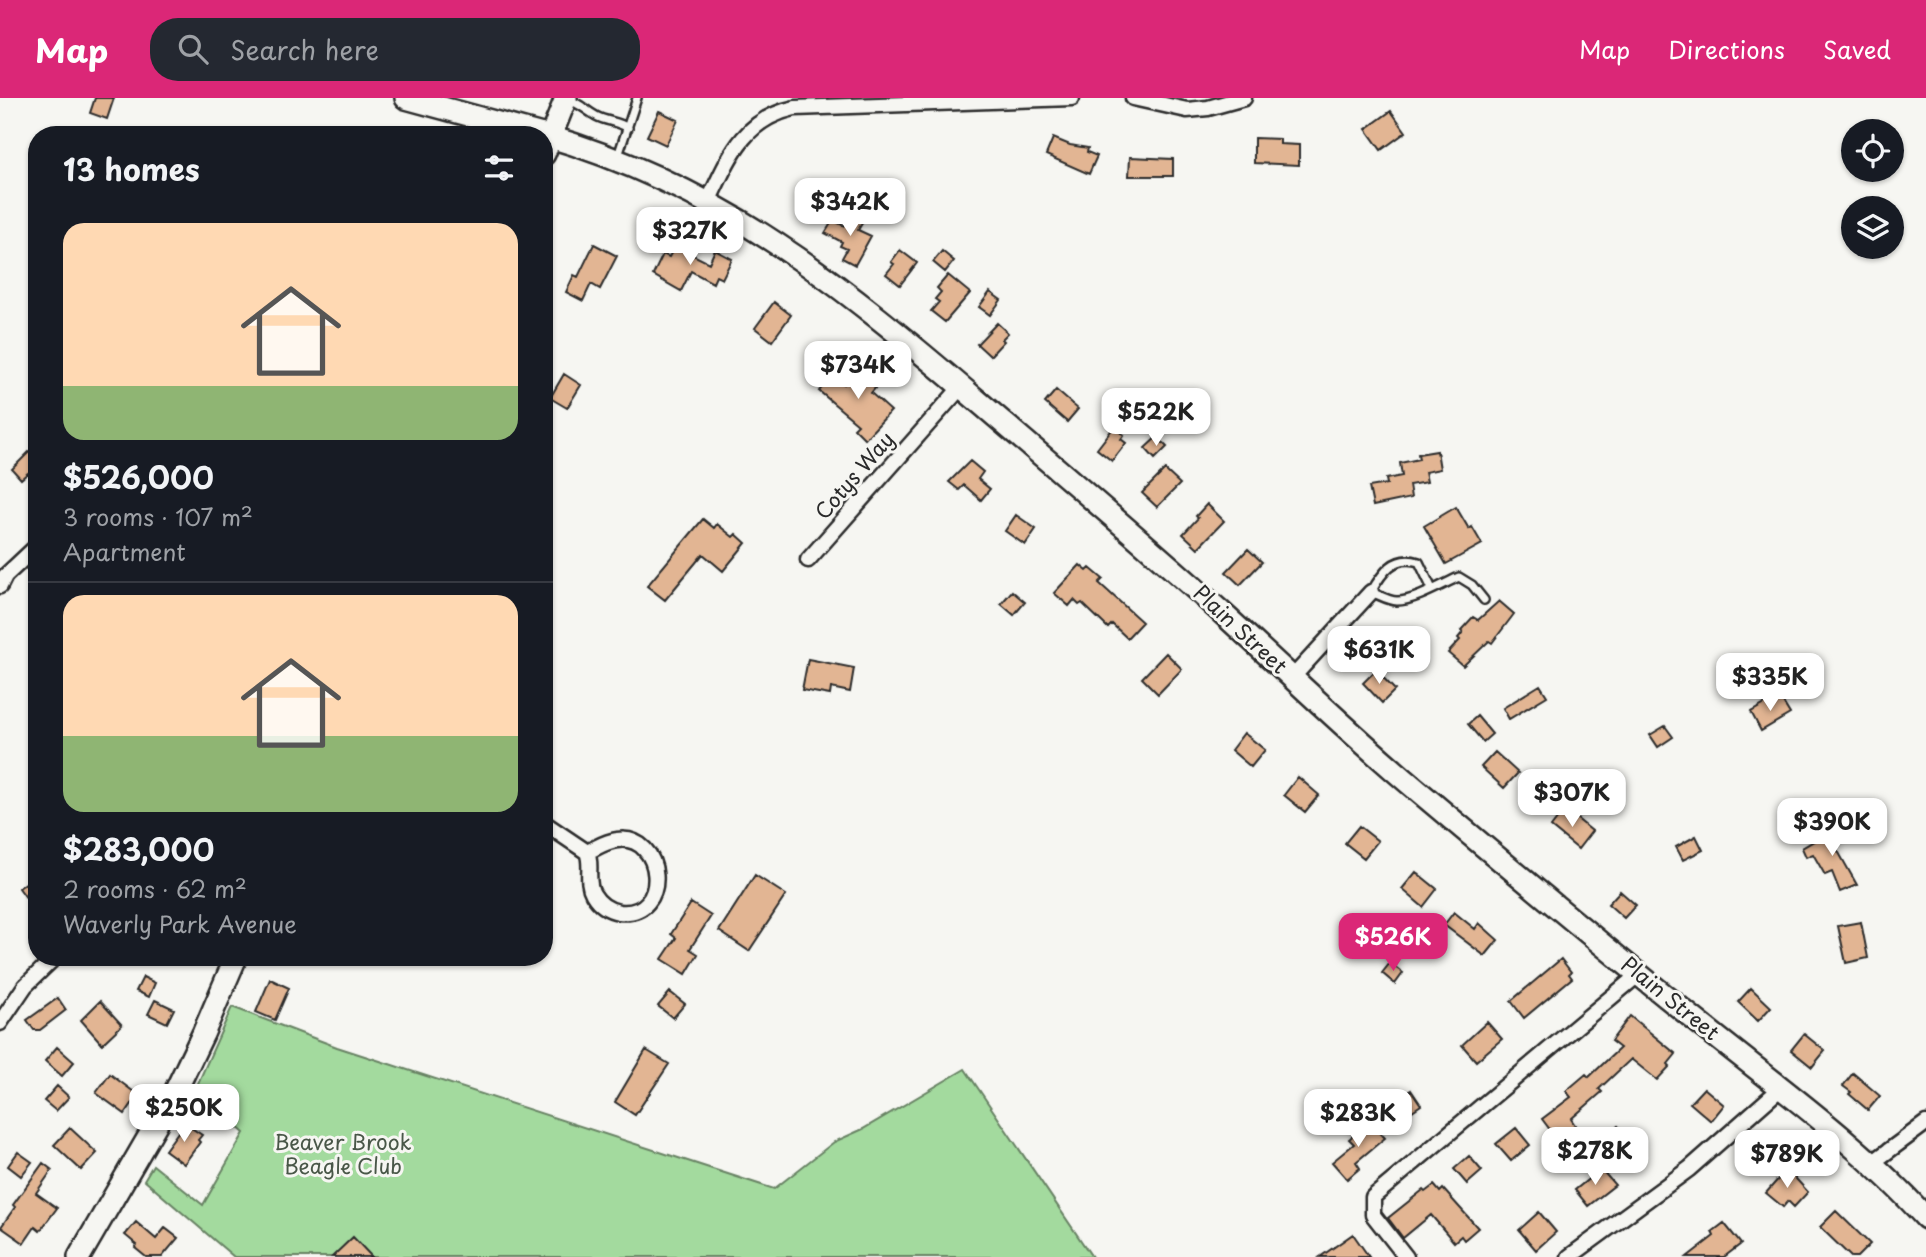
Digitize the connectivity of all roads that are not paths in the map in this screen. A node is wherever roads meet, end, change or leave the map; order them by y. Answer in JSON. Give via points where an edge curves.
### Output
{"nodes":[{"id":1,"x":407,"y":98,"type":"edge"},
{"id":2,"x":637,"y":98,"type":"edge"},
{"id":3,"x":1072,"y":98,"type":"edge"},
{"id":4,"x":1133,"y":98,"type":"edge"},
{"id":5,"x":1244,"y":98,"type":"edge"},
{"id":6,"x":566,"y":99,"type":"edge"},
{"id":7,"x":500,"y":126,"type":"edge"},
{"id":8,"x":552,"y":126,"type":"edge"},
{"id":9,"x":628,"y":128,"type":"junction"},
{"id":10,"x":553,"y":142,"type":"edge"},
{"id":11,"x":617,"y":160,"type":"junction"},
{"id":12,"x":708,"y":202,"type":"junction"},
{"id":13,"x":961,"y":387,"type":"junction"},
{"id":14,"x":28,"y":554,"type":"edge"},
{"id":15,"x":808,"y":561,"type":"dead end"},
{"id":16,"x":0,"y":586,"type":"edge"},
{"id":17,"x":1432,"y":589,"type":"junction"},
{"id":18,"x":1371,"y":592,"type":"junction"},
{"id":19,"x":1484,"y":600,"type":"dead end"},
{"id":20,"x":1292,"y":678,"type":"junction"},
{"id":21,"x":553,"y":829,"type":"edge"},
{"id":22,"x":587,"y":852,"type":"junction"},
{"id":23,"x":46,"y":966,"type":"edge"},
{"id":24,"x":232,"y":966,"type":"edge"},
{"id":25,"x":1639,"y":974,"type":"junction"},
{"id":26,"x":0,"y":1023,"type":"edge"},
{"id":27,"x":1781,"y":1088,"type":"junction"},
{"id":28,"x":1926,"y":1123,"type":"edge"},
{"id":29,"x":1872,"y":1163,"type":"junction"},
{"id":30,"x":1926,"y":1218,"type":"edge"},
{"id":31,"x":79,"y":1257,"type":"edge"},
{"id":32,"x":1406,"y":1257,"type":"edge"},
{"id":33,"x":1569,"y":1257,"type":"edge"}],
"edges":[{"from":1,"to":7,"type":"main road","name":"Plain Street"},
{"from":2,"to":9,"type":"lane"},
{"from":3,"to":12,"type":"street","via":[[782,111],[757,123],[745,135]]},
{"from":4,"to":5,"type":"street","via":[[1187,110]]},
{"from":6,"to":8,"type":"main road"},
{"from":6,"to":9,"type":"lane"},
{"from":9,"to":11,"type":"lane"},
{"from":10,"to":11,"type":"main road","name":"Plain Street"},
{"from":11,"to":12,"type":"main road","name":"Plain Street"},
{"from":12,"to":13,"type":"main road","name":"Plain Street","via":[[834,283]]},
{"from":13,"to":15,"type":"street","name":"Cotys Way"},
{"from":13,"to":20,"type":"main road","name":"Plain Street","via":[[1099,503]]},
{"from":14,"to":16,"type":"street"},
{"from":17,"to":18,"type":"lane","via":[[1395,601]]},
{"from":17,"to":18,"type":"lane","via":[[1419,562],[1411,559],[1384,570]]},
{"from":17,"to":19,"type":"lane","via":[[1459,577]]},
{"from":18,"to":20,"type":"street"},
{"from":20,"to":25,"type":"main road","name":"Plain Street","via":[[1415,788]]},
{"from":21,"to":22,"type":"street"},
{"from":22,"to":22,"type":"street","via":[[618,840],[640,845],[653,864],[653,896],[636,911],[605,908],[589,885]]},
{"from":23,"to":26,"type":"street","via":[[25,986]]},
{"from":24,"to":31,"type":"main road","via":[[176,1090]]},
{"from":25,"to":27,"type":"main road","name":"Plain Street"},
{"from":25,"to":32,"type":"street","via":[[1373,1197],[1373,1215]]},
{"from":27,"to":29,"type":"main road","name":"Plain Street"},
{"from":27,"to":33,"type":"street","via":[[1689,1169]]},
{"from":28,"to":29,"type":"street"},
{"from":29,"to":30,"type":"main road","name":"Plain Street"}]}
